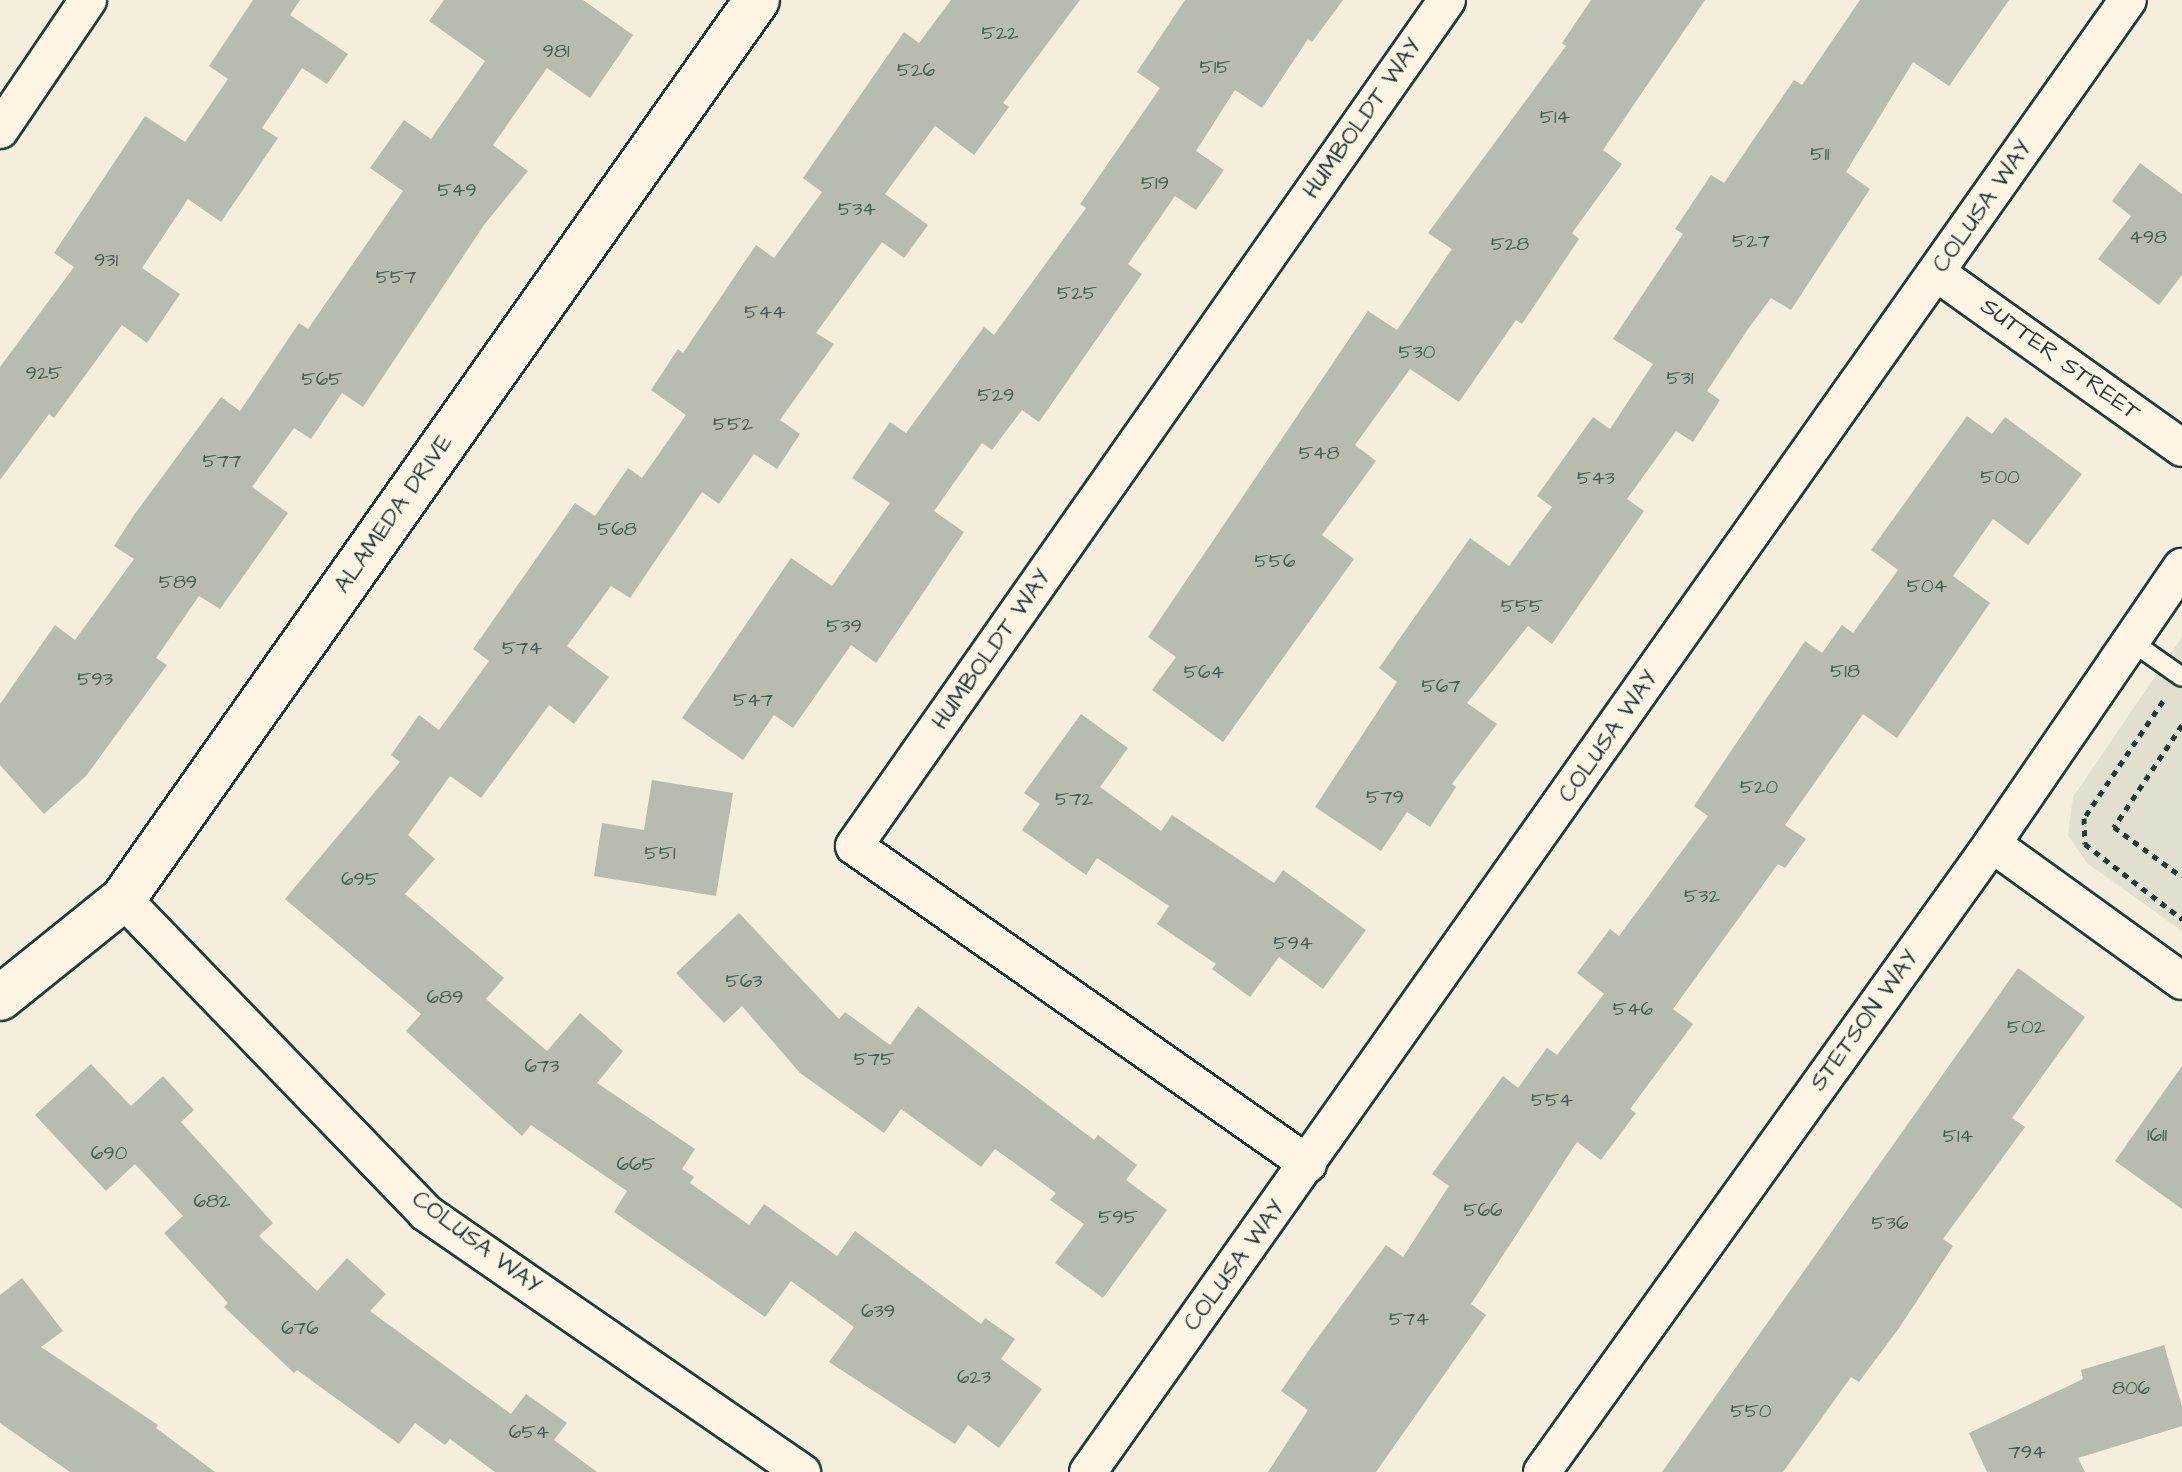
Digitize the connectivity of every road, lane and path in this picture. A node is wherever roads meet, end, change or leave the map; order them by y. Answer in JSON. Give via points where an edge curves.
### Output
{"nodes":[{"id":1,"x":88,"y":0,"type":"edge"},
{"id":2,"x":757,"y":0,"type":"edge"},
{"id":3,"x":1447,"y":0,"type":"edge"},
{"id":4,"x":2128,"y":0,"type":"edge"},
{"id":5,"x":0,"y":130,"type":"edge"},
{"id":6,"x":1937,"y":273,"type":"junction"},
{"id":7,"x":2182,"y":448,"type":"edge"},
{"id":8,"x":2182,"y":567,"type":"edge"},
{"id":9,"x":2131,"y":641,"type":"junction"},
{"id":10,"x":2181,"y":676,"type":"edge"},
{"id":11,"x":2182,"y":725,"type":"edge"},
{"id":12,"x":1992,"y":844,"type":"junction"},
{"id":13,"x":2182,"y":877,"type":"edge"},
{"id":14,"x":123,"y":899,"type":"junction"},
{"id":15,"x":2182,"y":919,"type":"edge"},
{"id":16,"x":2182,"y":981,"type":"edge"},
{"id":17,"x":0,"y":998,"type":"edge"},
{"id":18,"x":1308,"y":1164,"type":"junction"},
{"id":19,"x":802,"y":1472,"type":"edge"},
{"id":20,"x":1088,"y":1472,"type":"edge"},
{"id":21,"x":1542,"y":1472,"type":"edge"}],
"edges":[{"from":1,"to":5,"type":"street"},
{"from":2,"to":14,"type":"street","name":"ALAMEDA DRIVE"},
{"from":3,"to":18,"type":"street","name":"HUMBOLDT WAY","via":[[854,846]]},
{"from":4,"to":6,"type":"street","name":"COLUSA WAY"},
{"from":6,"to":7,"type":"street","name":"SUTTER STREET"},
{"from":6,"to":18,"type":"street","name":"COLUSA WAY"},
{"from":8,"to":9,"type":"street","name":"STETSON WAY"},
{"from":9,"to":10,"type":"lane"},
{"from":9,"to":12,"type":"street","name":"STETSON WAY"},
{"from":10,"to":15,"type":"path","via":[[2084,818],[2085,844]]},
{"from":11,"to":13,"type":"path","via":[[2114,827]]},
{"from":12,"to":16,"type":"street"},
{"from":12,"to":21,"type":"street","name":"STETSON WAY"},
{"from":14,"to":17,"type":"street","name":"ALAMEDA DRIVE"},
{"from":14,"to":19,"type":"street","name":"COLUSA WAY","via":[[426,1213]]},
{"from":18,"to":20,"type":"street","name":"COLUSA WAY"}]}
